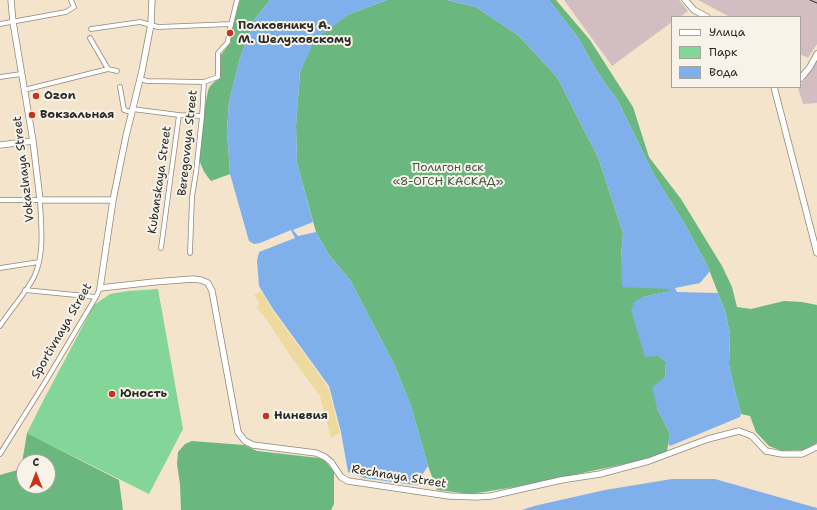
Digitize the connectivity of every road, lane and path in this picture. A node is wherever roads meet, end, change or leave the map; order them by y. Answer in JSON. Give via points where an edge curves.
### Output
{"nodes":[{"id":1,"x":11,"y":0,"type":"edge"},
{"id":2,"x":70,"y":0,"type":"edge"},
{"id":3,"x":152,"y":0,"type":"edge"},
{"id":4,"x":237,"y":0,"type":"edge"},
{"id":5,"x":685,"y":0,"type":"edge"},
{"id":6,"x":705,"y":16,"type":"edge"},
{"id":7,"x":13,"y":22,"type":"junction"},
{"id":8,"x":0,"y":24,"type":"edge"},
{"id":9,"x":151,"y":24,"type":"junction"},
{"id":10,"x":231,"y":24,"type":"junction"},
{"id":11,"x":91,"y":29,"type":"dead end"},
{"id":12,"x":90,"y":38,"type":"dead end"},
{"id":13,"x":817,"y":54,"type":"edge"},
{"id":14,"x":108,"y":69,"type":"junction"},
{"id":15,"x":117,"y":71,"type":"dead end"},
{"id":16,"x":21,"y":74,"type":"junction"},
{"id":17,"x":0,"y":77,"type":"edge"},
{"id":18,"x":801,"y":78,"type":"edge"},
{"id":19,"x":140,"y":79,"type":"junction"},
{"id":20,"x":204,"y":82,"type":"junction"},
{"id":21,"x":120,"y":87,"type":"dead end"},
{"id":22,"x":777,"y":88,"type":"edge"},
{"id":23,"x":24,"y":90,"type":"junction"},
{"id":24,"x":132,"y":111,"type":"junction"},
{"id":25,"x":179,"y":115,"type":"junction"},
{"id":26,"x":202,"y":116,"type":"junction"},
{"id":27,"x":33,"y":141,"type":"junction"},
{"id":28,"x":0,"y":145,"type":"edge"},
{"id":29,"x":0,"y":200,"type":"edge"},
{"id":30,"x":40,"y":200,"type":"junction"},
{"id":31,"x":113,"y":200,"type":"junction"},
{"id":32,"x":161,"y":248,"type":"dead end"},
{"id":33,"x":190,"y":253,"type":"dead end"},
{"id":34,"x":817,"y":254,"type":"edge"},
{"id":35,"x":39,"y":262,"type":"junction"},
{"id":36,"x":0,"y":268,"type":"edge"},
{"id":37,"x":100,"y":288,"type":"junction"},
{"id":38,"x":25,"y":290,"type":"junction"},
{"id":39,"x":96,"y":297,"type":"junction"},
{"id":40,"x":0,"y":326,"type":"edge"},
{"id":41,"x":817,"y":447,"type":"edge"},
{"id":42,"x":0,"y":454,"type":"edge"}],
"edges":[{"from":1,"to":7,"type":"main road","name":"Vokazlnaya Street"},
{"from":2,"to":7,"type":"street","via":[[74,7],[66,12]]},
{"from":3,"to":9,"type":"main road","name":"Sportivnaya Street"},
{"from":4,"to":10,"type":"street","name":"Beregovaya Street"},
{"from":5,"to":6,"type":"main road","via":[[694,10]]},
{"from":7,"to":8,"type":"street"},
{"from":7,"to":16,"type":"main road","name":"Vokazlnaya Street"},
{"from":9,"to":10,"type":"street","via":[[158,27]]},
{"from":9,"to":11,"type":"street","via":[[140,22]]},
{"from":9,"to":19,"type":"main road","name":"Sportivnaya Street"},
{"from":10,"to":20,"type":"street","name":"Beregovaya Street","via":[[228,42],[218,53],[218,77]]},
{"from":12,"to":14,"type":"street"},
{"from":13,"to":18,"type":"main road"},
{"from":14,"to":15,"type":"street"},
{"from":14,"to":23,"type":"street"},
{"from":16,"to":17,"type":"street"},
{"from":16,"to":23,"type":"main road","name":"Vokazlnaya Street"},
{"from":19,"to":20,"type":"street"},
{"from":19,"to":24,"type":"main road","name":"Sportivnaya Street"},
{"from":20,"to":26,"type":"street","name":"Beregovaya Street"},
{"from":21,"to":24,"type":"street","via":[[124,110]]},
{"from":22,"to":34,"type":"main road"},
{"from":23,"to":27,"type":"main road","name":"Vokazlnaya Street"},
{"from":24,"to":25,"type":"street"},
{"from":24,"to":31,"type":"main road","name":"Sportivnaya Street"},
{"from":25,"to":26,"type":"street"},
{"from":25,"to":32,"type":"street","name":"Kubanskaya Street"},
{"from":26,"to":33,"type":"street","name":"Beregovaya Street","via":[[192,197]]},
{"from":27,"to":28,"type":"main road"},
{"from":27,"to":30,"type":"main road","name":"Vokazlnaya Street"},
{"from":29,"to":30,"type":"street"},
{"from":30,"to":31,"type":"main road"},
{"from":30,"to":35,"type":"street","name":"Vokazlnaya Street"},
{"from":31,"to":37,"type":"main road","name":"Sportivnaya Street"},
{"from":35,"to":36,"type":"street"},
{"from":35,"to":38,"type":"street","name":"Vokazlnaya Street","via":[[34,277]]},
{"from":37,"to":39,"type":"street","name":"Sportivnaya Street"},
{"from":37,"to":41,"type":"main road","name":"Rechnaya Street","via":[[193,279],[208,283],[212,291],[238,432],[252,446],[316,453],[326,457],[341,477],[348,481],[449,496],[491,496],[600,474],[649,461],[708,439],[739,431],[752,436],[766,451],[802,454]]},
{"from":38,"to":39,"type":"street"},
{"from":38,"to":40,"type":"street","name":"Vokazlnaya Street"},
{"from":39,"to":42,"type":"street","name":"Sportivnaya Street"}]}
